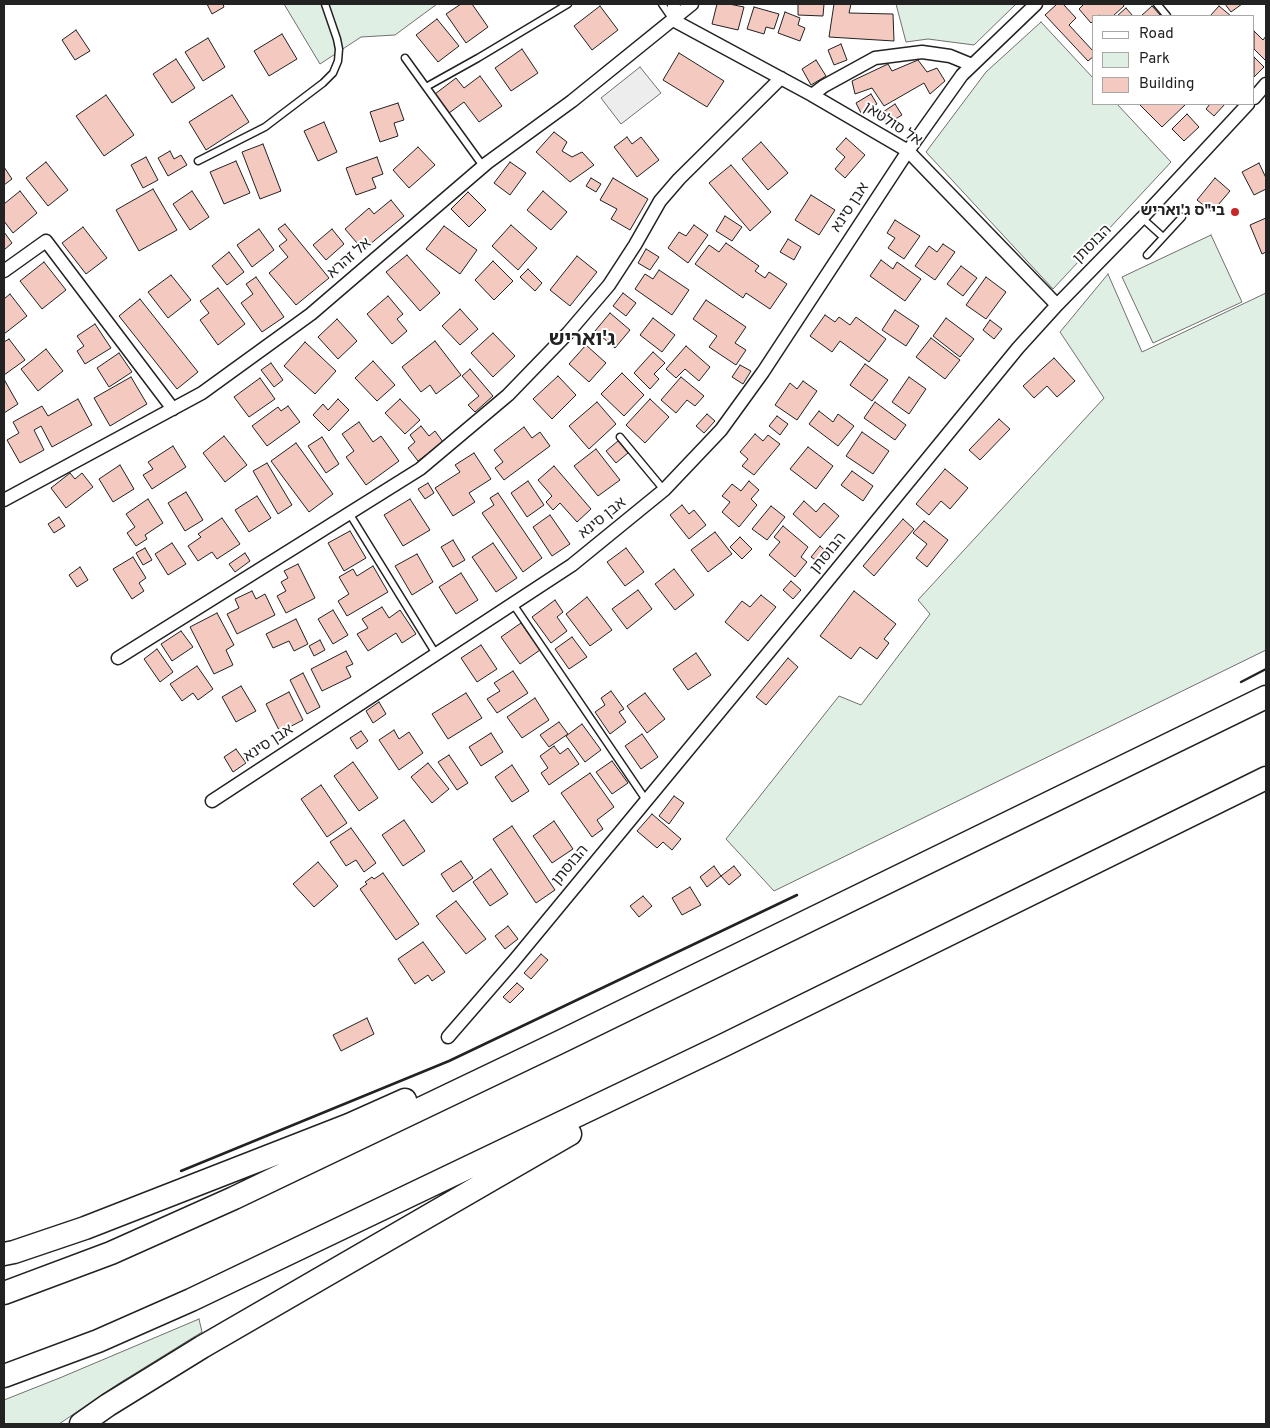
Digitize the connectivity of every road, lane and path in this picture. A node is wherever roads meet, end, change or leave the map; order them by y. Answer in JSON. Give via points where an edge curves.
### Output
{"nodes":[{"id":1,"x":325,"y":4,"type":"edge"},
{"id":2,"x":568,"y":4,"type":"edge"},
{"id":3,"x":662,"y":4,"type":"edge"},
{"id":4,"x":674,"y":4,"type":"edge"},
{"id":5,"x":692,"y":4,"type":"edge"},
{"id":6,"x":1036,"y":4,"type":"edge"},
{"id":7,"x":1158,"y":4,"type":"edge"},
{"id":8,"x":1166,"y":15,"type":"edge"},
{"id":9,"x":673,"y":20,"type":"junction"},
{"id":10,"x":405,"y":58,"type":"dead end"},
{"id":11,"x":972,"y":65,"type":"junction"},
{"id":12,"x":781,"y":78,"type":"junction"},
{"id":13,"x":1266,"y":84,"type":"edge"},
{"id":14,"x":426,"y":87,"type":"junction"},
{"id":15,"x":812,"y":95,"type":"junction"},
{"id":16,"x":1255,"y":97,"type":"edge"},
{"id":17,"x":1247,"y":105,"type":"edge"},
{"id":18,"x":908,"y":150,"type":"junction"},
{"id":19,"x":198,"y":161,"type":"dead end"},
{"id":20,"x":483,"y":166,"type":"junction"},
{"id":21,"x":1182,"y":217,"type":"dead end"},
{"id":22,"x":1142,"y":218,"type":"junction"},
{"id":23,"x":1163,"y":237,"type":"junction"},
{"id":24,"x":1146,"y":255,"type":"dead end"},
{"id":25,"x":4,"y":272,"type":"edge"},
{"id":26,"x":1057,"y":305,"type":"junction"},
{"id":27,"x":173,"y":409,"type":"junction"},
{"id":28,"x":620,"y":437,"type":"dead end"},
{"id":29,"x":664,"y":490,"type":"junction"},
{"id":30,"x":4,"y":500,"type":"edge"},
{"id":31,"x":349,"y":513,"type":"junction"},
{"id":32,"x":513,"y":604,"type":"junction"},
{"id":33,"x":436,"y":654,"type":"junction"},
{"id":34,"x":118,"y":658,"type":"dead end"},
{"id":35,"x":1266,"y":697,"type":"edge"},
{"id":36,"x":1266,"y":778,"type":"edge"},
{"id":37,"x":646,"y":800,"type":"junction"},
{"id":38,"x":212,"y":801,"type":"dead end"},
{"id":39,"x":758,"y":945,"type":"junction"},
{"id":40,"x":448,"y":1037,"type":"dead end"},
{"id":41,"x":722,"y":1046,"type":"junction"},
{"id":42,"x":4,"y":1254,"type":"edge"},
{"id":43,"x":4,"y":1293,"type":"edge"},
{"id":44,"x":4,"y":1376,"type":"edge"},
{"id":45,"x":81,"y":1424,"type":"edge"}],
"edges":[{"from":1,"to":19,"type":"lane","via":[[339,49],[333,73],[265,128]]},
{"from":2,"to":14,"type":"lane"},
{"from":3,"to":9,"type":"lane"},
{"from":4,"to":9,"type":"street"},
{"from":5,"to":9,"type":"street","name":"אל זהרא"},
{"from":6,"to":11,"type":"street","name":"אבן סינא"},
{"from":7,"to":8,"type":"lane"},
{"from":9,"to":12,"type":"street","name":"אל סולטאן"},
{"from":9,"to":20,"type":"street","name":"אל זהרא","via":[[572,101]]},
{"from":10,"to":14,"type":"lane"},
{"from":11,"to":15,"type":"street","via":[[950,56],[922,52],[875,58]]},
{"from":11,"to":18,"type":"street","name":"אבן סינא"},
{"from":12,"to":15,"type":"street","name":"אל סולטאן"},
{"from":12,"to":31,"type":"street","via":[[660,201],[609,285],[508,395],[420,468]]},
{"from":13,"to":16,"type":"street"},
{"from":14,"to":20,"type":"lane"},
{"from":15,"to":18,"type":"street","name":"אל סולטאן"},
{"from":17,"to":22,"type":"street","name":"הבוסתן"},
{"from":18,"to":26,"type":"street","name":"אל סולטאן"},
{"from":18,"to":29,"type":"street","name":"אבן סינא","via":[[763,372],[721,430]]},
{"from":20,"to":27,"type":"street","name":"אל זהרא","via":[[311,314],[202,393]]},
{"from":21,"to":23,"type":"lane"},
{"from":22,"to":23,"type":"lane"},
{"from":22,"to":26,"type":"street","name":"הבוסתן"},
{"from":23,"to":24,"type":"lane"},
{"from":25,"to":27,"type":"street","via":[[46,241]]},
{"from":26,"to":37,"type":"street","name":"הבוסתן","via":[[1018,348]]},
{"from":27,"to":30,"type":"street","name":"אל זהרא"},
{"from":28,"to":29,"type":"lane"},
{"from":29,"to":32,"type":"street","name":"אבן סינא","via":[[572,565]]},
{"from":31,"to":33,"type":"lane"},
{"from":31,"to":34,"type":"street"},
{"from":32,"to":33,"type":"street","name":"אבן סינא"},
{"from":32,"to":37,"type":"lane"},
{"from":33,"to":38,"type":"street","name":"אבן סינא"},
{"from":35,"to":39,"type":"highway"},
{"from":36,"to":41,"type":"highway"},
{"from":37,"to":40,"type":"street","name":"הבוסתן"},
{"from":39,"to":42,"type":"highway","via":[[348,1125],[86,1228]]},
{"from":39,"to":43,"type":"highway","via":[[234,1198],[111,1253]]},
{"from":41,"to":44,"type":"highway","via":[[190,1300],[98,1341]]},
{"from":41,"to":45,"type":"highway","via":[[202,1348]]}]}
